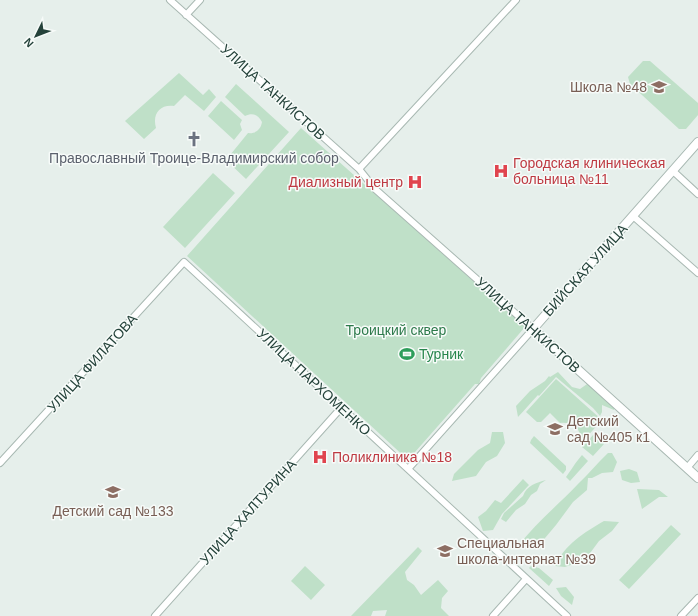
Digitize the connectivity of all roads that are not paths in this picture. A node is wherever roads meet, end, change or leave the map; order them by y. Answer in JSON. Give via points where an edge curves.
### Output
{"nodes":[{"id":1,"x":170,"y":0,"type":"edge"},
{"id":2,"x":200,"y":0,"type":"edge"},
{"id":3,"x":516,"y":0,"type":"edge"},
{"id":4,"x":186,"y":14,"type":"junction"},
{"id":5,"x":698,"y":142,"type":"edge"},
{"id":6,"x":359,"y":169,"type":"junction"},
{"id":7,"x":673,"y":171,"type":"junction"},
{"id":8,"x":698,"y":194,"type":"edge"},
{"id":9,"x":633,"y":216,"type":"junction"},
{"id":10,"x":184,"y":262,"type":"joint"},
{"id":11,"x":698,"y":273,"type":"edge"},
{"id":12,"x":533,"y":329,"type":"junction"},
{"id":13,"x":342,"y":408,"type":"junction"},
{"id":14,"x":698,"y":455,"type":"edge"},
{"id":15,"x":0,"y":463,"type":"edge"},
{"id":16,"x":687,"y":468,"type":"junction"},
{"id":17,"x":408,"y":469,"type":"junction"},
{"id":18,"x":698,"y":478,"type":"edge"},
{"id":19,"x":526,"y":579,"type":"junction"},
{"id":20,"x":698,"y":598,"type":"edge"},
{"id":21,"x":155,"y":616,"type":"edge"},
{"id":22,"x":493,"y":616,"type":"edge"},
{"id":23,"x":567,"y":616,"type":"edge"},
{"id":24,"x":682,"y":616,"type":"edge"}],
"edges":[{"from":1,"to":4,"type":"street","name":"УЛИЦА ТАНКИСТОВ"},
{"from":2,"to":4,"type":"street"},
{"from":3,"to":6,"type":"street"},
{"from":4,"to":6,"type":"street","name":"УЛИЦА ТАНКИСТОВ"},
{"from":5,"to":7,"type":"street","name":"БИЙСКАЯ УЛИЦА"},
{"from":6,"to":12,"type":"street","name":"УЛИЦА ТАНКИСТОВ","via":[[375,189]]},
{"from":7,"to":8,"type":"street"},
{"from":7,"to":9,"type":"street","name":"БИЙСКАЯ УЛИЦА"},
{"from":9,"to":11,"type":"street"},
{"from":9,"to":12,"type":"street","name":"БИЙСКАЯ УЛИЦА"},
{"from":10,"to":13,"type":"street","name":"УЛИЦА ПАРХОМЕНКО"},
{"from":10,"to":15,"type":"street","name":"УЛИЦА ФИЛАТОВА"},
{"from":12,"to":16,"type":"street","name":"УЛИЦА ТАНКИСТОВ"},
{"from":12,"to":17,"type":"street","name":"БИЙСКАЯ УЛИЦА"},
{"from":13,"to":17,"type":"street","name":"УЛИЦА ПАРХОМЕНКО"},
{"from":13,"to":21,"type":"street","name":"УЛИЦА ХАЛТУРИНА"},
{"from":14,"to":16,"type":"street"},
{"from":16,"to":18,"type":"street","name":"УЛИЦА ТАНКИСТОВ"},
{"from":17,"to":19,"type":"street","name":"УЛИЦА ПАРХОМЕНКО"},
{"from":19,"to":22,"type":"street"},
{"from":19,"to":23,"type":"street","name":"УЛИЦА ПАРХОМЕНКО"},
{"from":20,"to":24,"type":"street"}]}
